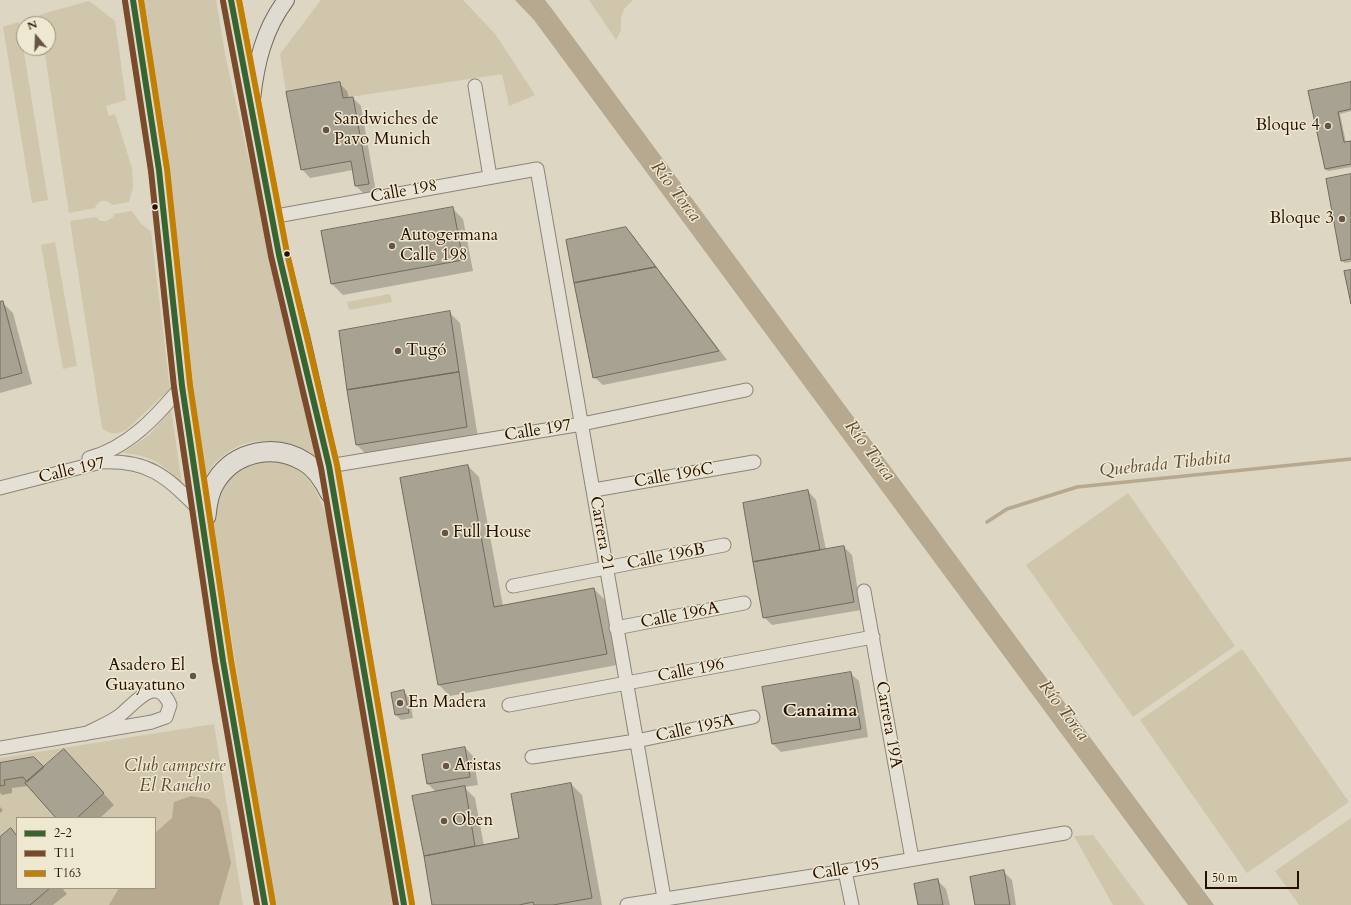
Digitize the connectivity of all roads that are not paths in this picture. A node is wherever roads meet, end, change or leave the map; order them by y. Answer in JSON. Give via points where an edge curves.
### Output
{"nodes":[{"id":1,"x":133,"y":0,"type":"edge"},
{"id":2,"x":231,"y":0,"type":"edge"},
{"id":3,"x":286,"y":0,"type":"edge"},
{"id":4,"x":475,"y":86,"type":"dead end"},
{"id":5,"x":251,"y":106,"type":"junction"},
{"id":6,"x":537,"y":169,"type":"joint"},
{"id":7,"x":490,"y":177,"type":"junction"},
{"id":8,"x":271,"y":217,"type":"junction"},
{"id":9,"x":182,"y":386,"type":"junction"},
{"id":10,"x":746,"y":390,"type":"dead end"},
{"id":11,"x":582,"y":424,"type":"junction"},
{"id":12,"x":754,"y":462,"type":"dead end"},
{"id":13,"x":329,"y":466,"type":"junction"},
{"id":14,"x":0,"y":480,"type":"edge"},
{"id":15,"x":0,"y":488,"type":"edge"},
{"id":16,"x":594,"y":490,"type":"junction"},
{"id":17,"x":201,"y":511,"type":"junction"},
{"id":18,"x":338,"y":513,"type":"junction"},
{"id":19,"x":205,"y":539,"type":"junction"},
{"id":20,"x":724,"y":546,"type":"dead end"},
{"id":21,"x":607,"y":569,"type":"junction"},
{"id":22,"x":513,"y":586,"type":"dead end"},
{"id":23,"x":864,"y":590,"type":"dead end"},
{"id":24,"x":744,"y":603,"type":"dead end"},
{"id":25,"x":616,"y":628,"type":"junction"},
{"id":26,"x":873,"y":637,"type":"junction"},
{"id":27,"x":626,"y":683,"type":"junction"},
{"id":28,"x":509,"y":705,"type":"dead end"},
{"id":29,"x":753,"y":717,"type":"dead end"},
{"id":30,"x":85,"y":734,"type":"junction"},
{"id":31,"x":636,"y":741,"type":"junction"},
{"id":32,"x":0,"y":748,"type":"edge"},
{"id":33,"x":532,"y":757,"type":"dead end"},
{"id":34,"x":1065,"y":833,"type":"dead end"},
{"id":35,"x":912,"y":859,"type":"junction"},
{"id":36,"x":845,"y":871,"type":"junction"},
{"id":37,"x":664,"y":898,"type":"junction"},
{"id":38,"x":265,"y":905,"type":"edge"},
{"id":39,"x":404,"y":905,"type":"edge"},
{"id":40,"x":627,"y":905,"type":"edge"},
{"id":41,"x":852,"y":905,"type":"edge"}],
"edges":[{"from":1,"to":9,"type":"highway","via":[[159,170]]},
{"from":2,"to":5,"type":"highway"},
{"from":3,"to":5,"type":"main road","via":[[265,37],[258,60]]},
{"from":4,"to":7,"type":"street"},
{"from":5,"to":8,"type":"highway"},
{"from":6,"to":7,"type":"street","name":"Calle 198"},
{"from":6,"to":11,"type":"street","name":"Carrera 21"},
{"from":7,"to":8,"type":"street","name":"Calle 198"},
{"from":8,"to":13,"type":"highway"},
{"from":9,"to":14,"type":"street","name":"Calle 197","via":[[141,429],[113,449],[100,455]]},
{"from":9,"to":17,"type":"highway"},
{"from":10,"to":11,"type":"street","name":"Calle 197"},
{"from":11,"to":13,"type":"street","name":"Calle 197"},
{"from":11,"to":16,"type":"street","name":"Carrera 21"},
{"from":12,"to":16,"type":"street","name":"Calle 196C"},
{"from":13,"to":18,"type":"highway"},
{"from":15,"to":17,"type":"street","name":"Calle 197","via":[[101,462],[118,461],[150,468],[165,477]]},
{"from":16,"to":21,"type":"street","name":"Carrera 21"},
{"from":17,"to":19,"type":"highway"},
{"from":18,"to":19,"type":"highway","via":[[321,476],[306,462],[287,453],[267,451],[247,455],[229,465],[215,481],[208,499]]},
{"from":18,"to":39,"type":"highway"},
{"from":19,"to":38,"type":"highway"},
{"from":20,"to":21,"type":"street","name":"Calle 196B"},
{"from":21,"to":22,"type":"street","name":"Calle 196B"},
{"from":21,"to":25,"type":"street","name":"Carrera 21"},
{"from":23,"to":26,"type":"street","name":"Carrera 19A"},
{"from":24,"to":25,"type":"street","name":"Calle 196A"},
{"from":25,"to":27,"type":"street","name":"Carrera 21"},
{"from":26,"to":27,"type":"street","name":"Calle 196"},
{"from":26,"to":35,"type":"street","name":"Carrera 19A"},
{"from":27,"to":28,"type":"street","name":"Calle 196"},
{"from":27,"to":31,"type":"street","name":"Carrera 21"},
{"from":29,"to":31,"type":"street","name":"Calle 195A"},
{"from":30,"to":30,"type":"street","via":[[159,720],[166,716],[170,704],[162,694],[147,692],[119,716]]},
{"from":30,"to":32,"type":"street"},
{"from":31,"to":33,"type":"street","name":"Calle 195A"},
{"from":31,"to":37,"type":"street","name":"Carrera 21"},
{"from":34,"to":35,"type":"street","name":"Calle 195"},
{"from":35,"to":36,"type":"street","name":"Calle 195"},
{"from":36,"to":37,"type":"street","name":"Calle 195"},
{"from":36,"to":41,"type":"street"},
{"from":37,"to":40,"type":"street","name":"Calle 195"}]}
